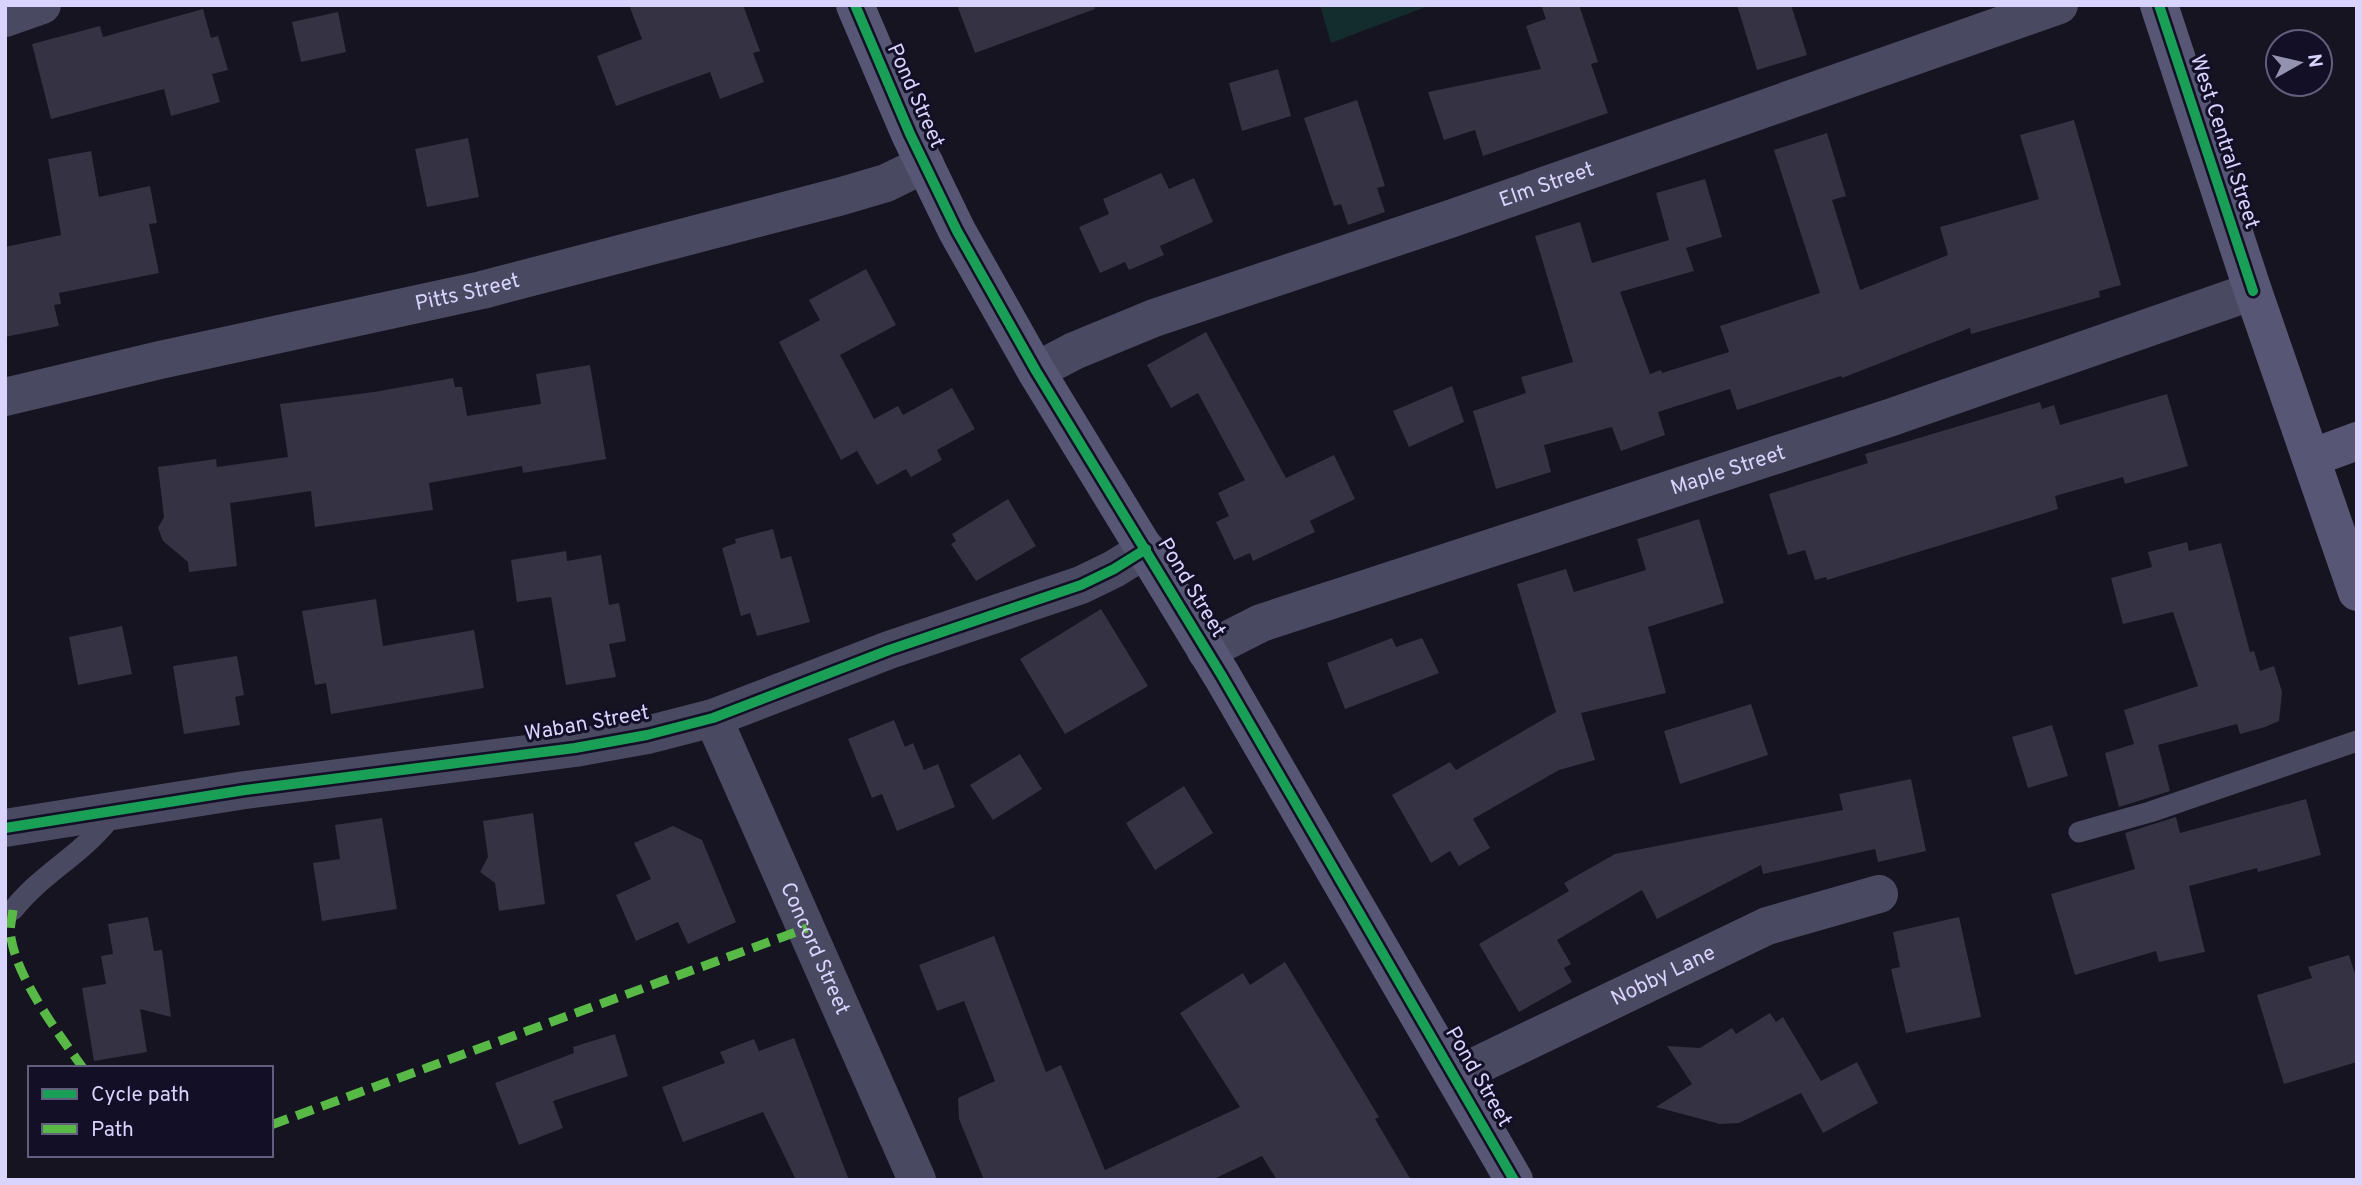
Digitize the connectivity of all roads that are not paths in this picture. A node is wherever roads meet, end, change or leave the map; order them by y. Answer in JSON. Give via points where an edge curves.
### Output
{"nodes":[{"id":1,"x":42,"y":5,"type":"edge"},
{"id":2,"x":855,"y":5,"type":"edge"},
{"id":3,"x":2059,"y":5,"type":"edge"},
{"id":4,"x":2159,"y":5,"type":"edge"},
{"id":5,"x":5,"y":18,"type":"edge"},
{"id":6,"x":925,"y":164,"type":"junction"},
{"id":7,"x":2253,"y":291,"type":"junction"},
{"id":8,"x":1036,"y":370,"type":"junction"},
{"id":9,"x":5,"y":397,"type":"edge"},
{"id":10,"x":2357,"y":441,"type":"edge"},
{"id":11,"x":2311,"y":458,"type":"junction"},
{"id":12,"x":1146,"y":549,"type":"junction"},
{"id":13,"x":2357,"y":592,"type":"edge"},
{"id":14,"x":1206,"y":651,"type":"junction"},
{"id":15,"x":713,"y":718,"type":"junction"},
{"id":16,"x":2357,"y":741,"type":"edge"},
{"id":17,"x":116,"y":810,"type":"junction"},
{"id":18,"x":5,"y":828,"type":"edge"},
{"id":19,"x":2079,"y":832,"type":"dead end"},
{"id":20,"x":1879,"y":894,"type":"dead end"},
{"id":21,"x":13,"y":910,"type":"dead end"},
{"id":22,"x":1455,"y":1076,"type":"junction"},
{"id":23,"x":917,"y":1180,"type":"edge"},
{"id":24,"x":1514,"y":1180,"type":"edge"}],
"edges":[{"from":1,"to":5,"type":"street"},
{"from":2,"to":6,"type":"street","name":"Pond Street"},
{"from":3,"to":8,"type":"street","name":"Elm Street","via":[[1154,318]]},
{"from":4,"to":7,"type":"street","name":"West Central Street"},
{"from":6,"to":8,"type":"street","name":"Pond Street","via":[[957,231]]},
{"from":6,"to":9,"type":"street","name":"Pitts Street","via":[[886,183],[842,196],[495,286]]},
{"from":7,"to":11,"type":"street","name":"West Central Street"},
{"from":7,"to":14,"type":"street","name":"Maple Street","via":[[1892,416],[1261,623]]},
{"from":8,"to":12,"type":"street","name":"Pond Street"},
{"from":10,"to":11,"type":"street"},
{"from":11,"to":13,"type":"street","name":"West Central Street"},
{"from":12,"to":14,"type":"street","name":"Pond Street"},
{"from":12,"to":15,"type":"street","name":"Waban Street","via":[[1081,585],[900,646]]},
{"from":14,"to":22,"type":"street","name":"Pond Street"},
{"from":15,"to":17,"type":"street","name":"Waban Street","via":[[575,748]]},
{"from":15,"to":23,"type":"street","name":"Concord Street"},
{"from":16,"to":19,"type":"lane"},
{"from":17,"to":18,"type":"street","name":"Waban Street"},
{"from":17,"to":21,"type":"lane","via":[[88,845],[26,893]]},
{"from":20,"to":22,"type":"street","name":"Nobby Lane","via":[[1767,926]]},
{"from":22,"to":24,"type":"street","name":"Pond Street"}]}
